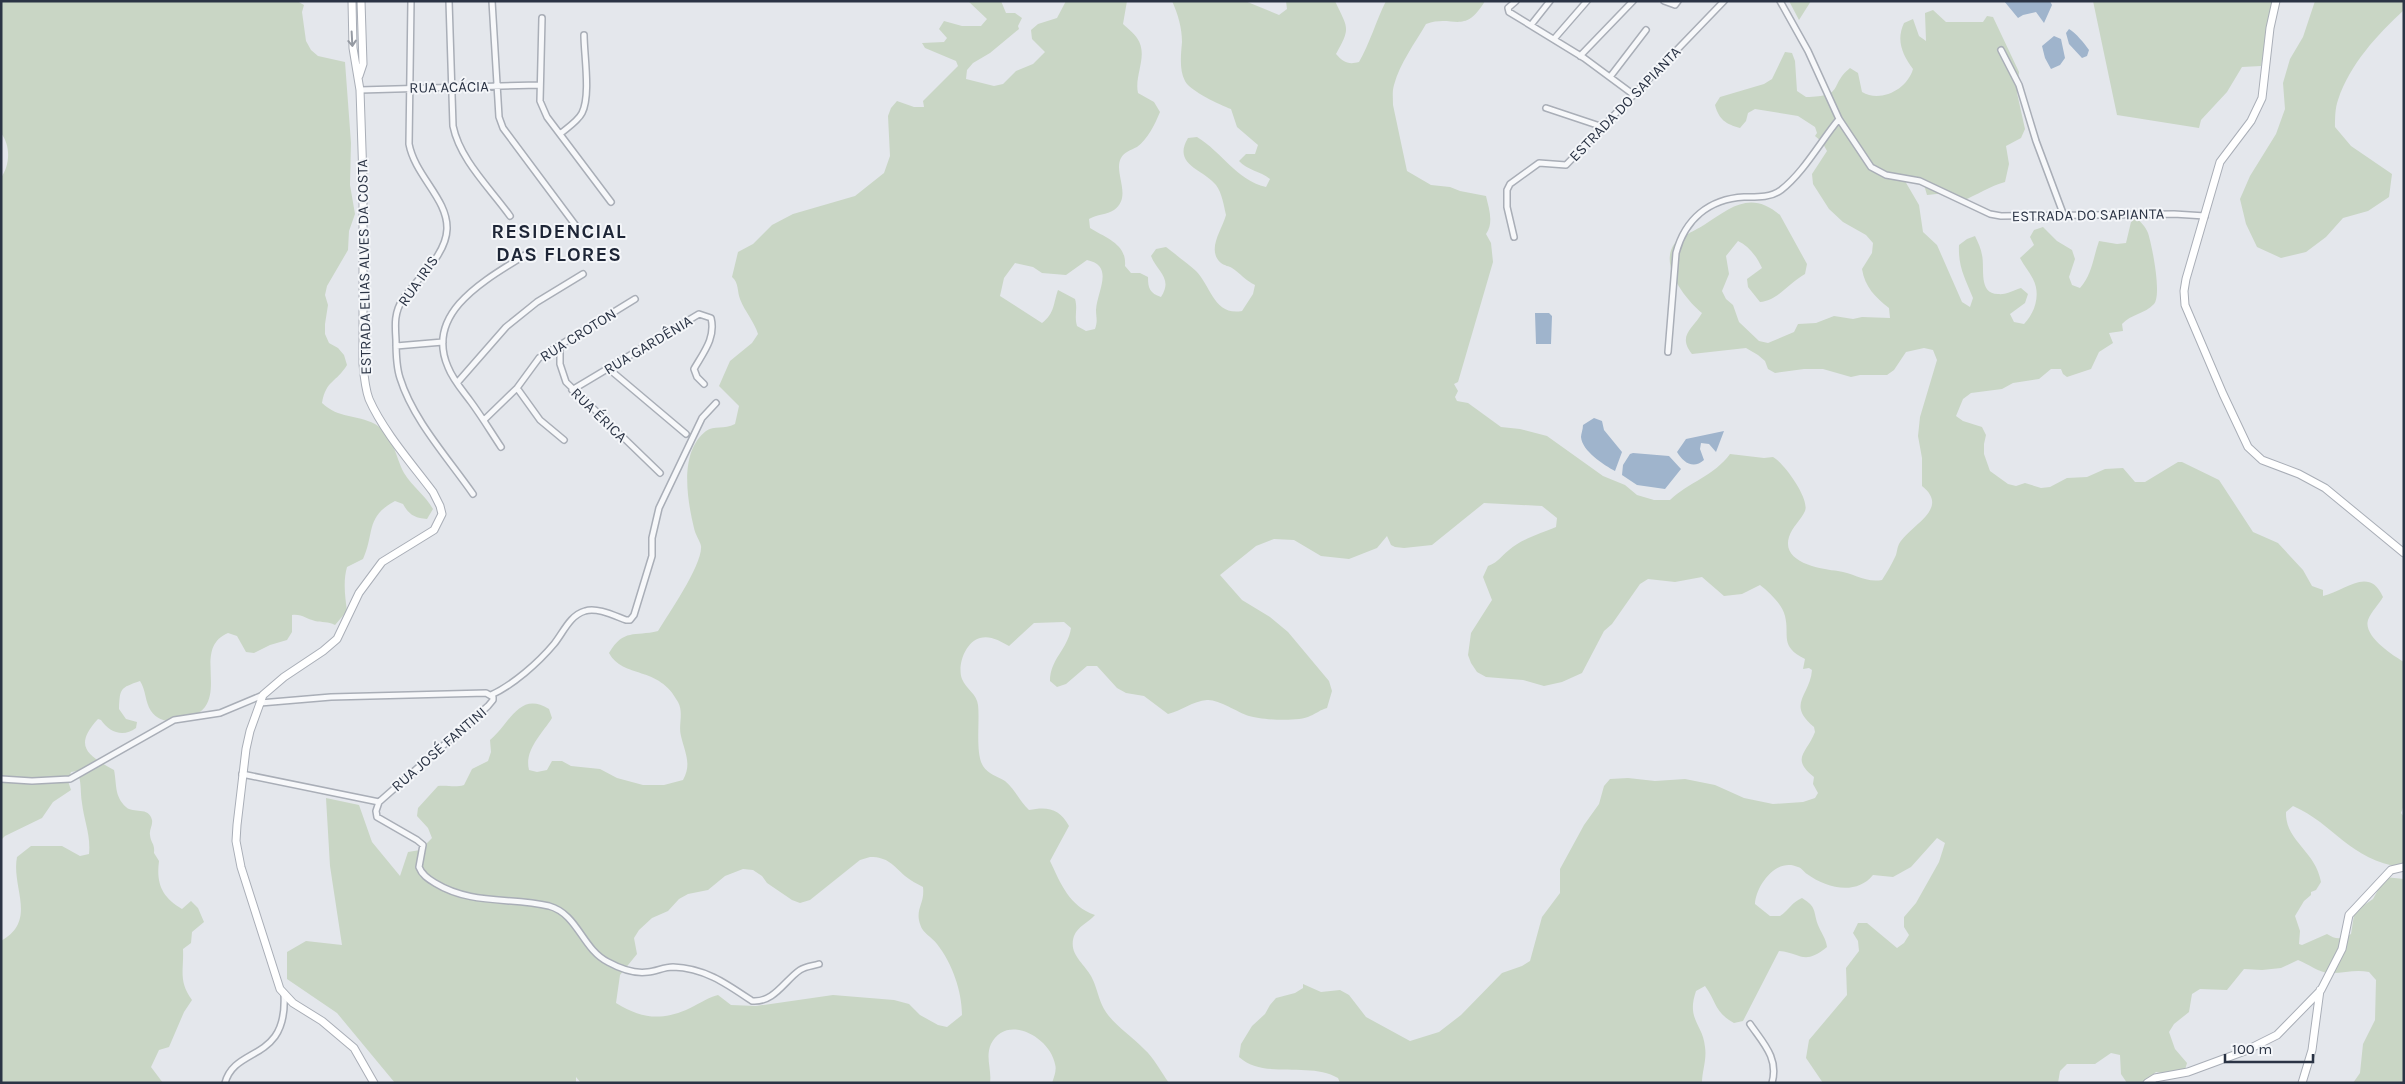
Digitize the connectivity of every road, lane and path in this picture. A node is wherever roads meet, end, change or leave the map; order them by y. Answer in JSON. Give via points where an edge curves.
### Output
{"nodes":[{"id":1,"x":352,"y":1,"type":"edge"},
{"id":2,"x":361,"y":1,"type":"edge"},
{"id":3,"x":411,"y":1,"type":"edge"},
{"id":4,"x":449,"y":1,"type":"edge"},
{"id":5,"x":492,"y":1,"type":"edge"},
{"id":6,"x":1516,"y":1,"type":"edge"},
{"id":7,"x":1550,"y":1,"type":"edge"},
{"id":8,"x":1587,"y":1,"type":"edge"},
{"id":9,"x":1633,"y":1,"type":"edge"},
{"id":10,"x":1664,"y":1,"type":"edge"},
{"id":11,"x":1678,"y":1,"type":"edge"},
{"id":12,"x":1724,"y":1,"type":"edge"},
{"id":13,"x":1780,"y":1,"type":"edge"},
{"id":14,"x":2276,"y":1,"type":"edge"},
{"id":15,"x":542,"y":18,"type":"dead end"},
{"id":16,"x":1531,"y":26,"type":"junction"},
{"id":17,"x":1646,"y":30,"type":"dead end"},
{"id":18,"x":584,"y":35,"type":"dead end"},
{"id":19,"x":1554,"y":38,"type":"junction"},
{"id":20,"x":2001,"y":50,"type":"dead end"},
{"id":21,"x":1580,"y":56,"type":"junction"},
{"id":22,"x":359,"y":77,"type":"junction"},
{"id":23,"x":1610,"y":77,"type":"junction"},
{"id":24,"x":497,"y":85,"type":"junction"},
{"id":25,"x":539,"y":85,"type":"junction"},
{"id":26,"x":452,"y":86,"type":"junction"},
{"id":27,"x":408,"y":88,"type":"junction"},
{"id":28,"x":360,"y":90,"type":"junction"},
{"id":29,"x":1634,"y":95,"type":"junction"},
{"id":30,"x":1546,"y":108,"type":"dead end"},
{"id":31,"x":1839,"y":120,"type":"junction"},
{"id":32,"x":1603,"y":127,"type":"junction"},
{"id":33,"x":560,"y":134,"type":"junction"},
{"id":34,"x":611,"y":202,"type":"dead end"},
{"id":35,"x":510,"y":216,"type":"dead end"},
{"id":36,"x":2064,"y":216,"type":"junction"},
{"id":37,"x":2205,"y":216,"type":"junction"},
{"id":38,"x":579,"y":230,"type":"dead end"},
{"id":39,"x":1514,"y":237,"type":"dead end"},
{"id":40,"x":525,"y":255,"type":"dead end"},
{"id":41,"x":583,"y":274,"type":"dead end"},
{"id":42,"x":635,"y":299,"type":"dead end"},
{"id":43,"x":442,"y":342,"type":"junction"},
{"id":44,"x":396,"y":346,"type":"junction"},
{"id":45,"x":560,"y":346,"type":"junction"},
{"id":46,"x":1668,"y":352,"type":"dead end"},
{"id":47,"x":609,"y":369,"type":"junction"},
{"id":48,"x":457,"y":383,"type":"junction"},
{"id":49,"x":704,"y":384,"type":"dead end"},
{"id":50,"x":516,"y":388,"type":"junction"},
{"id":51,"x":572,"y":390,"type":"junction"},
{"id":52,"x":716,"y":403,"type":"dead end"},
{"id":53,"x":484,"y":420,"type":"junction"},
{"id":54,"x":686,"y":434,"type":"dead end"},
{"id":55,"x":564,"y":440,"type":"dead end"},
{"id":56,"x":501,"y":447,"type":"dead end"},
{"id":57,"x":660,"y":473,"type":"dead end"},
{"id":58,"x":473,"y":494,"type":"dead end"},
{"id":59,"x":2404,"y":553,"type":"edge"},
{"id":60,"x":491,"y":695,"type":"junction"},
{"id":61,"x":262,"y":699,"type":"junction"},
{"id":62,"x":242,"y":774,"type":"junction"},
{"id":63,"x":1,"y":779,"type":"edge"},
{"id":64,"x":379,"y":802,"type":"junction"},
{"id":65,"x":2404,"y":867,"type":"edge"},
{"id":66,"x":819,"y":964,"type":"dead end"},
{"id":67,"x":2320,"y":990,"type":"junction"},
{"id":68,"x":284,"y":994,"type":"junction"},
{"id":69,"x":1750,"y":1024,"type":"dead end"},
{"id":70,"x":225,"y":1083,"type":"edge"},
{"id":71,"x":374,"y":1083,"type":"edge"},
{"id":72,"x":1772,"y":1083,"type":"edge"},
{"id":73,"x":2147,"y":1083,"type":"edge"},
{"id":74,"x":2302,"y":1083,"type":"edge"}],
"edges":[{"from":1,"to":22,"type":"street","name":"ESTRADA ELIAS ALVES DA COSTA","one_way":true,"via":[[353,48]]},
{"from":2,"to":22,"type":"street","name":"ESTRADA ELIAS ALVES DA COSTA","via":[[362,64]]},
{"from":3,"to":27,"type":"street","name":"RUA IRIS"},
{"from":4,"to":26,"type":"street"},
{"from":5,"to":24,"type":"street"},
{"from":6,"to":16,"type":"street","via":[[1508,8],[1509,12]]},
{"from":7,"to":16,"type":"street"},
{"from":8,"to":19,"type":"street"},
{"from":9,"to":21,"type":"street"},
{"from":10,"to":11,"type":"street","via":[[1671,5]]},
{"from":12,"to":29,"type":"street","name":"ESTRADA DO SAPIANTA"},
{"from":13,"to":31,"type":"street","name":"ESTRADA DO SAPIANTA","via":[[1808,51]]},
{"from":14,"to":37,"type":"street","via":[[2262,98],[2251,121],[2220,162]]},
{"from":15,"to":25,"type":"street"},
{"from":16,"to":19,"type":"street"},
{"from":17,"to":23,"type":"street"},
{"from":18,"to":33,"type":"street","via":[[586,102],[577,120]]},
{"from":19,"to":21,"type":"street"},
{"from":20,"to":36,"type":"street","via":[[2018,85]]},
{"from":21,"to":23,"type":"street"},
{"from":22,"to":28,"type":"street","name":"ESTRADA ELIAS ALVES DA COSTA"},
{"from":23,"to":29,"type":"street"},
{"from":24,"to":25,"type":"street","name":"RUA ACÁCIA"},
{"from":24,"to":26,"type":"street","name":"RUA ACÁCIA"},
{"from":24,"to":38,"type":"street","via":[[503,128]]},
{"from":25,"to":33,"type":"street","via":[[540,101]]},
{"from":26,"to":27,"type":"street","name":"RUA ACÁCIA"},
{"from":26,"to":35,"type":"street","via":[[453,126],[461,150]]},
{"from":27,"to":28,"type":"street","name":"RUA ACÁCIA"},
{"from":27,"to":44,"type":"street","name":"RUA IRIS","via":[[411,158],[444,208],[447,232],[434,260],[397,309]]},
{"from":28,"to":61,"type":"street","name":"ESTRADA ELIAS ALVES DA COSTA","via":[[363,364],[366,383],[377,414],[433,492],[442,514],[429,535],[382,562],[369,578],[331,645],[284,677]]},
{"from":29,"to":32,"type":"street","name":"ESTRADA DO SAPIANTA"},
{"from":30,"to":32,"type":"street"},
{"from":31,"to":36,"type":"street","name":"ESTRADA DO SAPIANTA","via":[[1867,163],[1877,171],[1920,181],[1990,214]]},
{"from":31,"to":46,"type":"street","via":[[1782,189],[1768,196],[1724,199],[1710,205],[1688,224],[1676,253]]},
{"from":32,"to":39,"type":"street","name":"ESTRADA DO SAPIANTA","via":[[1566,165],[1539,164],[1510,184],[1507,207]]},
{"from":33,"to":34,"type":"street"},
{"from":36,"to":37,"type":"street","name":"ESTRADA DO SAPIANTA"},
{"from":37,"to":59,"type":"street","via":[[2186,279],[2185,305],[2248,447],[2262,460],[2300,474],[2325,488]]},
{"from":40,"to":43,"type":"street","via":[[467,294],[448,320]]},
{"from":41,"to":48,"type":"street","via":[[537,302],[506,327]]},
{"from":42,"to":45,"type":"street","name":"RUA CROTON"},
{"from":43,"to":44,"type":"street"},
{"from":43,"to":48,"type":"street","via":[[448,368]]},
{"from":44,"to":58,"type":"street","name":"RUA IRIS","via":[[400,377],[417,414]]},
{"from":45,"to":50,"type":"street","name":"RUA CROTON","via":[[539,358]]},
{"from":45,"to":51,"type":"street","name":"RUA ÉRICA","via":[[562,374]]},
{"from":47,"to":49,"type":"street","name":"RUA GARDÊNIA","via":[[690,318],[704,314],[711,318],[714,329],[694,369]]},
{"from":47,"to":51,"type":"street","name":"RUA GARDÊNIA"},
{"from":47,"to":54,"type":"street"},
{"from":48,"to":53,"type":"street"},
{"from":50,"to":53,"type":"street","name":"RUA CROTON"},
{"from":50,"to":55,"type":"street","via":[[540,420]]},
{"from":51,"to":57,"type":"street","name":"RUA ÉRICA"},
{"from":52,"to":60,"type":"street","via":[[702,418],[659,508],[652,538],[652,556],[634,615],[626,620],[586,610],[575,616],[552,646]]},
{"from":53,"to":56,"type":"street"},
{"from":60,"to":61,"type":"street","name":"RUA JOSÉ FANTINI"},
{"from":60,"to":64,"type":"street","name":"RUA JOSÉ FANTINI","via":[[492,702]]},
{"from":61,"to":62,"type":"street","name":"ESTRADA ELIAS ALVES DA COSTA","via":[[250,731]]},
{"from":61,"to":63,"type":"street","name":"RUA JOSÉ FANTINI","via":[[220,714],[169,722],[70,779]]},
{"from":62,"to":64,"type":"street","name":"RUA JOSÉ FANTINI"},
{"from":62,"to":68,"type":"street","name":"ESTRADA ELIAS ALVES DA COSTA","via":[[237,846],[250,898]]},
{"from":64,"to":66,"type":"street","via":[[377,817],[422,845],[419,868],[424,876],[458,895],[560,910],[568,915],[599,957],[623,968],[642,973],[674,967],[698,970],[756,1001],[769,997],[800,970]]},
{"from":65,"to":67,"type":"street","via":[[2391,870],[2349,914],[2342,949]]},
{"from":67,"to":73,"type":"street","via":[[2285,1028],[2261,1043],[2188,1072]]},
{"from":67,"to":74,"type":"street","via":[[2312,1050]]},
{"from":68,"to":70,"type":"street","via":[[285,1012],[278,1034],[232,1069]]},
{"from":68,"to":71,"type":"street","name":"ESTRADA ELIAS ALVES DA COSTA","via":[[354,1048]]},
{"from":69,"to":72,"type":"street","via":[[1772,1056],[1775,1073]]}]}
